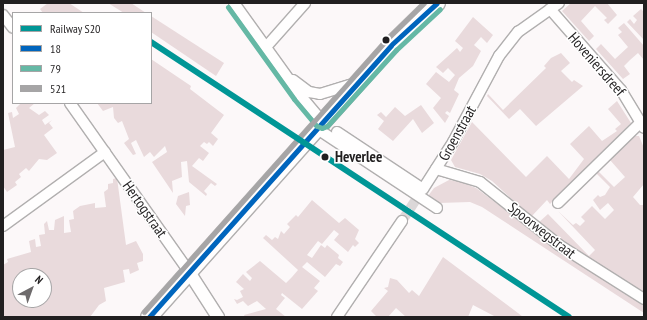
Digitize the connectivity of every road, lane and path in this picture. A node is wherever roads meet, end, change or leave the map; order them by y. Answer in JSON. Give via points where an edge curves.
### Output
{"nodes":[{"id":1,"x":234,"y":3,"type":"edge"},
{"id":2,"x":305,"y":3,"type":"edge"},
{"id":3,"x":559,"y":3,"type":"edge"},
{"id":4,"x":431,"y":4,"type":"edge"},
{"id":5,"x":550,"y":9,"type":"junction"},
{"id":6,"x":3,"y":15,"type":"edge"},
{"id":7,"x":12,"y":27,"type":"edge"},
{"id":8,"x":266,"y":47,"type":"junction"},
{"id":9,"x":286,"y":74,"type":"junction"},
{"id":10,"x":358,"y":83,"type":"junction"},
{"id":11,"x":71,"y":104,"type":"edge"},
{"id":12,"x":319,"y":125,"type":"junction"},
{"id":13,"x":642,"y":125,"type":"edge"},
{"id":14,"x":337,"y":132,"type":"dead end"},
{"id":15,"x":105,"y":152,"type":"junction"},
{"id":16,"x":436,"y":169,"type":"junction"},
{"id":17,"x":558,"y":203,"type":"dead end"},
{"id":18,"x":438,"y":208,"type":"dead end"},
{"id":19,"x":402,"y":221,"type":"tunnel mouth"},
{"id":20,"x":3,"y":226,"type":"edge"},
{"id":21,"x":189,"y":272,"type":"junction"},
{"id":22,"x":644,"y":299,"type":"edge"},
{"id":23,"x":149,"y":317,"type":"edge"},
{"id":24,"x":218,"y":317,"type":"edge"},
{"id":25,"x":337,"y":317,"type":"edge"}],
"edges":[{"from":1,"to":8,"type":"street"},
{"from":2,"to":8,"type":"street"},
{"from":3,"to":5,"type":"street","name":"Groenstraat"},
{"from":4,"to":10,"type":"main road"},
{"from":5,"to":13,"type":"street","name":"Hoveniersdreef","via":[[621,90]]},
{"from":5,"to":16,"type":"street","name":"Groenstraat","via":[[518,32],[499,56]]},
{"from":6,"to":7,"type":"street"},
{"from":8,"to":9,"type":"street"},
{"from":9,"to":10,"type":"street","via":[[309,92],[320,94]]},
{"from":9,"to":12,"type":"street"},
{"from":10,"to":12,"type":"main road"},
{"from":11,"to":15,"type":"street","name":"Hertogstraat"},
{"from":12,"to":18,"type":"street"},
{"from":12,"to":21,"type":"main road"},
{"from":13,"to":17,"type":"street","name":"Hoveniersdreef"},
{"from":14,"to":16,"type":"street","name":"Groenstraat","via":[[423,189]]},
{"from":15,"to":20,"type":"street"},
{"from":15,"to":21,"type":"street","name":"Hertogstraat"},
{"from":16,"to":22,"type":"street","name":"Spoorwegstraat","via":[[480,182],[564,248]]},
{"from":19,"to":25,"type":"street"},
{"from":21,"to":23,"type":"main road"},
{"from":21,"to":24,"type":"street","name":"Hertogstraat"}]}
